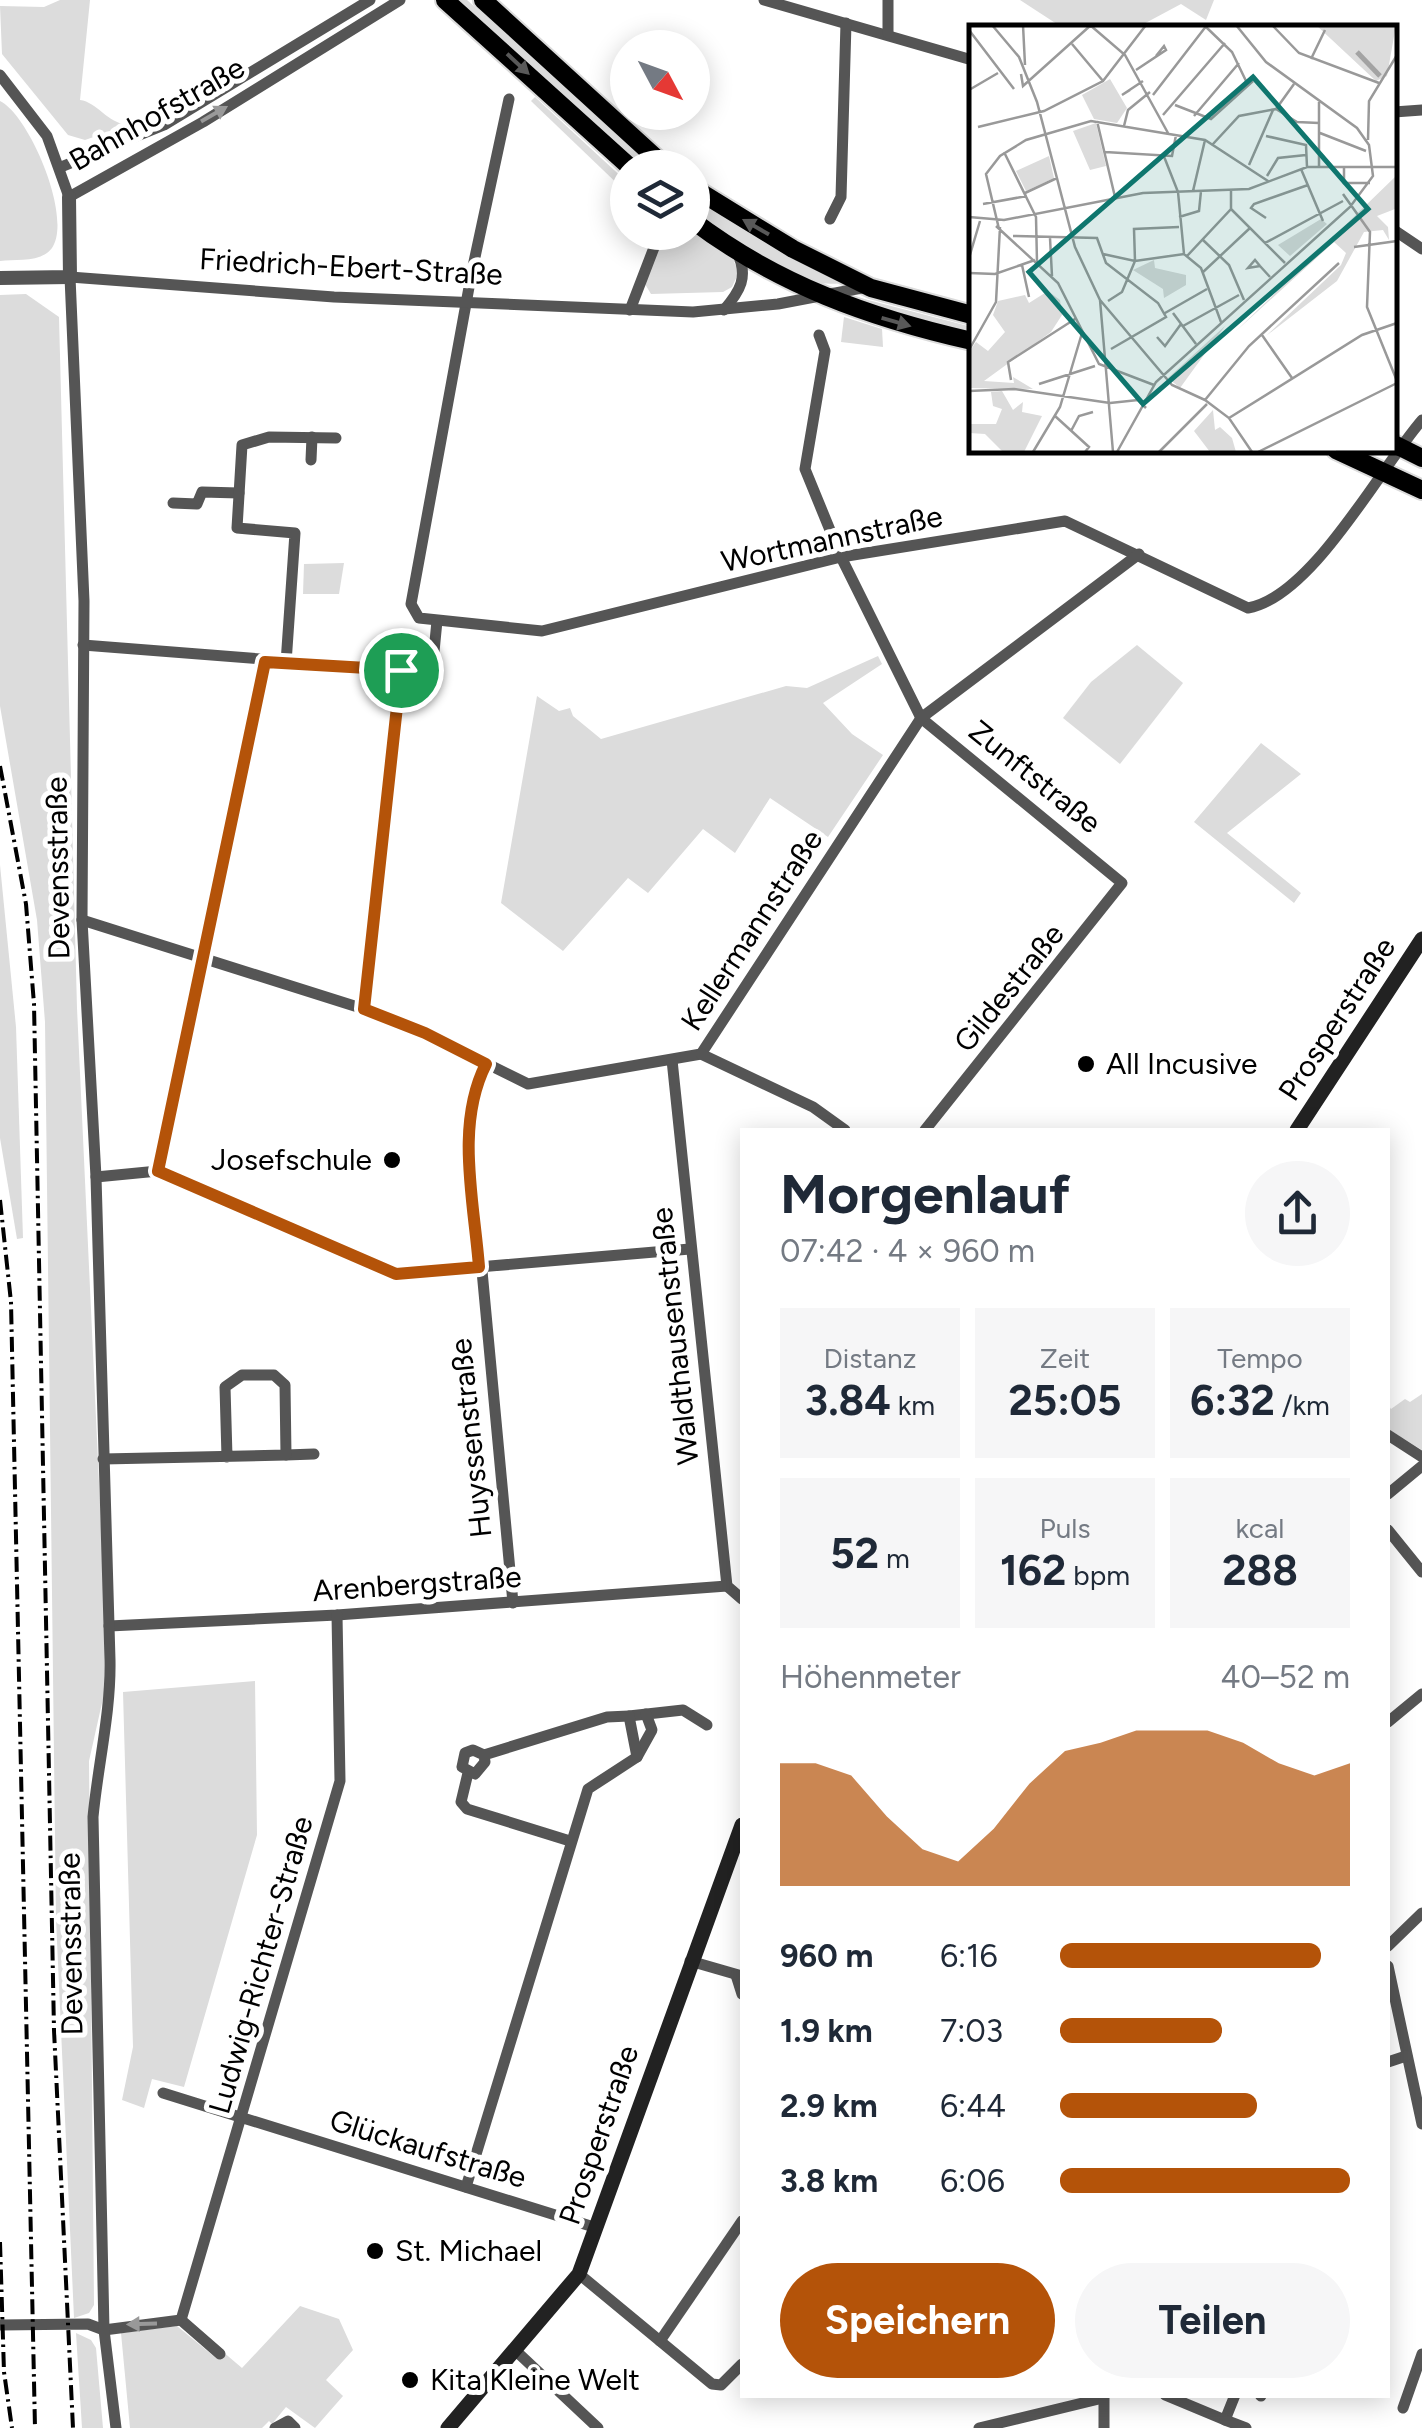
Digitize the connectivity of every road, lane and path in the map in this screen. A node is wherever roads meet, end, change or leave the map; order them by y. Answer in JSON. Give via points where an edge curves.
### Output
{"nodes":[{"id":1,"x":370,"y":0,"type":"edge"},
{"id":2,"x":400,"y":0,"type":"edge"},
{"id":3,"x":445,"y":0,"type":"edge"},
{"id":4,"x":484,"y":0,"type":"edge"},
{"id":5,"x":764,"y":0,"type":"edge"},
{"id":6,"x":888,"y":0,"type":"edge"},
{"id":7,"x":846,"y":24,"type":"junction"},
{"id":8,"x":888,"y":33,"type":"junction"},
{"id":9,"x":969,"y":59,"type":"edge"},
{"id":10,"x":0,"y":75,"type":"edge"},
{"id":11,"x":509,"y":99,"type":"dead end"},
{"id":12,"x":1422,"y":110,"type":"edge"},
{"id":13,"x":1397,"y":112,"type":"edge"},
{"id":14,"x":611,"y":150,"type":"edge"},
{"id":15,"x":646,"y":150,"type":"edge"},
{"id":16,"x":60,"y":167,"type":"junction"},
{"id":17,"x":69,"y":197,"type":"junction"},
{"id":18,"x":710,"y":198,"type":"edge"},
{"id":19,"x":830,"y":218,"type":"dead end"},
{"id":20,"x":1397,"y":232,"type":"edge"},
{"id":21,"x":710,"y":233,"type":"edge"},
{"id":22,"x":1422,"y":249,"type":"edge"},
{"id":23,"x":653,"y":250,"type":"edge"},
{"id":24,"x":737,"y":252,"type":"junction"},
{"id":25,"x":70,"y":277,"type":"junction"},
{"id":26,"x":0,"y":278,"type":"edge"},
{"id":27,"x":871,"y":288,"type":"junction"},
{"id":28,"x":822,"y":296,"type":"junction"},
{"id":29,"x":469,"y":301,"type":"junction"},
{"id":30,"x":630,"y":310,"type":"junction"},
{"id":31,"x":724,"y":310,"type":"junction"},
{"id":32,"x":969,"y":315,"type":"edge"},
{"id":33,"x":819,"y":335,"type":"dead end"},
{"id":34,"x":969,"y":339,"type":"edge"},
{"id":35,"x":1422,"y":420,"type":"edge"},
{"id":36,"x":312,"y":437,"type":"junction"},
{"id":37,"x":336,"y":438,"type":"dead end"},
{"id":38,"x":1397,"y":446,"type":"edge"},
{"id":39,"x":1340,"y":452,"type":"edge"},
{"id":40,"x":1394,"y":452,"type":"edge"},
{"id":41,"x":1422,"y":458,"type":"edge"},
{"id":42,"x":311,"y":460,"type":"dead end"},
{"id":43,"x":1385,"y":472,"type":"junction"},
{"id":44,"x":1422,"y":490,"type":"edge"},
{"id":45,"x":239,"y":493,"type":"junction"},
{"id":46,"x":173,"y":503,"type":"dead end"},
{"id":47,"x":1139,"y":554,"type":"junction"},
{"id":48,"x":841,"y":557,"type":"junction"},
{"id":49,"x":437,"y":621,"type":"junction"},
{"id":50,"x":83,"y":646,"type":"junction"},
{"id":51,"x":265,"y":662,"type":"junction"},
{"id":52,"x":286,"y":663,"type":"junction"},
{"id":53,"x":401,"y":670,"type":"junction"},
{"id":54,"x":922,"y":718,"type":"junction"},
{"id":55,"x":1117,"y":875,"type":"joint"},
{"id":56,"x":82,"y":920,"type":"junction"},
{"id":57,"x":1422,"y":938,"type":"edge"},
{"id":58,"x":202,"y":957,"type":"junction"},
{"id":59,"x":364,"y":1009,"type":"junction"},
{"id":60,"x":701,"y":1054,"type":"junction"},
{"id":61,"x":672,"y":1060,"type":"junction"},
{"id":62,"x":486,"y":1064,"type":"junction"},
{"id":63,"x":842,"y":1128,"type":"edge"},
{"id":64,"x":927,"y":1128,"type":"edge"},
{"id":65,"x":1298,"y":1128,"type":"edge"},
{"id":66,"x":158,"y":1171,"type":"junction"},
{"id":67,"x":96,"y":1177,"type":"junction"},
{"id":68,"x":690,"y":1249,"type":"junction"},
{"id":69,"x":479,"y":1267,"type":"junction"},
{"id":70,"x":1390,"y":1436,"type":"edge"},
{"id":71,"x":314,"y":1454,"type":"dead end"},
{"id":72,"x":286,"y":1455,"type":"junction"},
{"id":73,"x":226,"y":1457,"type":"junction"},
{"id":74,"x":1422,"y":1457,"type":"edge"},
{"id":75,"x":103,"y":1459,"type":"junction"},
{"id":76,"x":1422,"y":1466,"type":"edge"},
{"id":77,"x":1390,"y":1492,"type":"edge"},
{"id":78,"x":1390,"y":1532,"type":"edge"},
{"id":79,"x":1422,"y":1572,"type":"edge"},
{"id":80,"x":727,"y":1586,"type":"junction"},
{"id":81,"x":740,"y":1597,"type":"edge"},
{"id":82,"x":513,"y":1603,"type":"junction"},
{"id":83,"x":337,"y":1616,"type":"junction"},
{"id":84,"x":110,"y":1626,"type":"junction"},
{"id":85,"x":1422,"y":1694,"type":"edge"},
{"id":86,"x":646,"y":1714,"type":"junction"},
{"id":87,"x":629,"y":1716,"type":"junction"},
{"id":88,"x":1390,"y":1720,"type":"edge"},
{"id":89,"x":707,"y":1725,"type":"dead end"},
{"id":90,"x":484,"y":1755,"type":"junction"},
{"id":91,"x":637,"y":1757,"type":"junction"},
{"id":92,"x":468,"y":1772,"type":"junction"},
{"id":93,"x":740,"y":1830,"type":"edge"},
{"id":94,"x":570,"y":1841,"type":"junction"},
{"id":95,"x":1422,"y":1914,"type":"edge"},
{"id":96,"x":1390,"y":1944,"type":"edge"},
{"id":97,"x":690,"y":1960,"type":"junction"},
{"id":98,"x":739,"y":1976,"type":"edge"},
{"id":99,"x":1390,"y":1976,"type":"edge"},
{"id":100,"x":1406,"y":2056,"type":"junction"},
{"id":101,"x":1390,"y":2061,"type":"edge"},
{"id":102,"x":163,"y":2093,"type":"dead end"},
{"id":103,"x":243,"y":2118,"type":"junction"},
{"id":104,"x":1422,"y":2124,"type":"edge"},
{"id":105,"x":466,"y":2187,"type":"junction"},
{"id":106,"x":740,"y":2224,"type":"edge"},
{"id":107,"x":597,"y":2228,"type":"junction"},
{"id":108,"x":579,"y":2274,"type":"junction"},
{"id":109,"x":181,"y":2320,"type":"junction"},
{"id":110,"x":0,"y":2324,"type":"edge"},
{"id":111,"x":104,"y":2330,"type":"junction"},
{"id":112,"x":660,"y":2341,"type":"junction"},
{"id":113,"x":516,"y":2351,"type":"junction"},
{"id":114,"x":220,"y":2354,"type":"dead end"},
{"id":115,"x":1422,"y":2356,"type":"edge"},
{"id":116,"x":740,"y":2366,"type":"edge"},
{"id":117,"x":1096,"y":2398,"type":"edge"},
{"id":118,"x":1104,"y":2398,"type":"edge"},
{"id":119,"x":1172,"y":2398,"type":"edge"},
{"id":120,"x":1234,"y":2398,"type":"edge"},
{"id":121,"x":1402,"y":2408,"type":"dead end"},
{"id":122,"x":1225,"y":2420,"type":"junction"},
{"id":123,"x":292,"y":2424,"type":"edge"},
{"id":124,"x":116,"y":2428,"type":"edge"},
{"id":125,"x":275,"y":2428,"type":"edge"},
{"id":126,"x":448,"y":2428,"type":"edge"},
{"id":127,"x":598,"y":2428,"type":"edge"},
{"id":128,"x":980,"y":2428,"type":"edge"},
{"id":129,"x":1104,"y":2428,"type":"edge"},
{"id":130,"x":1246,"y":2428,"type":"edge"}],
"edges":[{"from":1,"to":16,"type":"street","name":"Bahnhofstraße","via":[[164,125]]},
{"from":17,"to":2,"type":"street","name":"Bahnhofstraße","one_way":true},
{"from":3,"to":14,"type":"main road","one_way":true},
{"from":4,"to":15,"type":"main road"},
{"from":5,"to":7,"type":"street"},
{"from":6,"to":8,"type":"street"},
{"from":7,"to":8,"type":"street"},
{"from":7,"to":19,"type":"street","via":[[841,197]]},
{"from":8,"to":9,"type":"street"},
{"from":10,"to":16,"type":"street","via":[[48,136]]},
{"from":11,"to":29,"type":"street"},
{"from":12,"to":13,"type":"street"},
{"from":16,"to":17,"type":"street"},
{"from":17,"to":25,"type":"street","name":"Bahnhofstraße"},
{"from":27,"to":18,"type":"main road","name":"Friedrich-Ebert-Straße","one_way":true},
{"from":20,"to":22,"type":"street"},
{"from":21,"to":24,"type":"main road"},
{"from":23,"to":30,"type":"street"},
{"from":24,"to":28,"type":"main road"},
{"from":24,"to":31,"type":"street","via":[[742,284]]},
{"from":25,"to":26,"type":"street"},
{"from":25,"to":29,"type":"street","name":"Friedrich-Ebert-Straße"},
{"from":25,"to":50,"type":"street","name":"Devensstraße"},
{"from":27,"to":28,"type":"street","name":"Friedrich-Ebert-Straße"},
{"from":27,"to":32,"type":"main road","name":"Friedrich-Ebert-Straße"},
{"from":28,"to":31,"type":"street","name":"Friedrich-Ebert-Straße"},
{"from":28,"to":34,"type":"main road","name":"Friedrich-Ebert-Straße","one_way":true},
{"from":29,"to":30,"type":"street","name":"Friedrich-Ebert-Straße"},
{"from":29,"to":49,"type":"street","name":"Wortmannstraße","via":[[412,614]]},
{"from":30,"to":31,"type":"street","name":"Friedrich-Ebert-Straße"},
{"from":33,"to":48,"type":"street","via":[[825,351],[805,469]]},
{"from":35,"to":38,"type":"street"},
{"from":36,"to":37,"type":"street"},
{"from":36,"to":42,"type":"street"},
{"from":36,"to":45,"type":"street","via":[[242,445]]},
{"from":38,"to":41,"type":"main road"},
{"from":39,"to":43,"type":"main road"},
{"from":40,"to":43,"type":"street"},
{"from":43,"to":44,"type":"main road"},
{"from":43,"to":47,"type":"street","name":"Wortmannstraße","via":[[1319,557],[1265,605],[1248,608]]},
{"from":45,"to":46,"type":"street","via":[[202,492],[197,504]]},
{"from":45,"to":52,"type":"street","via":[[237,528],[295,533]]},
{"from":47,"to":48,"type":"street","name":"Wortmannstraße","via":[[1065,520]]},
{"from":47,"to":54,"type":"street","name":"Kellermannstraße"},
{"from":48,"to":49,"type":"street","name":"Wortmannstraße","via":[[542,630]]},
{"from":48,"to":54,"type":"street"},
{"from":49,"to":53,"type":"street","via":[[432,672]]},
{"from":50,"to":51,"type":"street"},
{"from":50,"to":56,"type":"street","name":"Devensstraße"},
{"from":51,"to":52,"type":"street"},
{"from":51,"to":58,"type":"street"},
{"from":52,"to":53,"type":"street"},
{"from":53,"to":59,"type":"street"},
{"from":54,"to":55,"type":"street","name":"Zunftstraße"},
{"from":54,"to":60,"type":"street","name":"Kellermannstraße"},
{"from":55,"to":64,"type":"street","name":"Gildestraße","via":[[1122,886],[1114,899]]},
{"from":56,"to":58,"type":"street","name":"Kellermannstraße"},
{"from":56,"to":67,"type":"street","name":"Devensstraße"},
{"from":57,"to":65,"type":"main road","name":"Prosperstraße"},
{"from":58,"to":59,"type":"street","name":"Kellermannstraße"},
{"from":58,"to":66,"type":"street"},
{"from":59,"to":62,"type":"street","name":"Kellermannstraße"},
{"from":60,"to":61,"type":"street","name":"Kellermannstraße"},
{"from":60,"to":63,"type":"street"},
{"from":61,"to":62,"type":"street","name":"Kellermannstraße","via":[[536,1086]]},
{"from":61,"to":68,"type":"street","name":"Waldthausenstraße"},
{"from":62,"to":69,"type":"street","name":"Huyssenstraße","via":[[472,1090],[468,1121]]},
{"from":66,"to":67,"type":"street"},
{"from":66,"to":69,"type":"street","via":[[396,1274]]},
{"from":67,"to":75,"type":"street","name":"Devensstraße"},
{"from":68,"to":69,"type":"street"},
{"from":68,"to":80,"type":"street","name":"Waldthausenstraße"},
{"from":69,"to":82,"type":"street","name":"Huyssenstraße"},
{"from":70,"to":74,"type":"street"},
{"from":71,"to":72,"type":"street"},
{"from":72,"to":73,"type":"street"},
{"from":72,"to":73,"type":"street","via":[[285,1384],[274,1375],[242,1375],[224,1387]]},
{"from":73,"to":75,"type":"street"},
{"from":75,"to":84,"type":"street","name":"Devensstraße"},
{"from":76,"to":77,"type":"street"},
{"from":78,"to":79,"type":"street"},
{"from":80,"to":81,"type":"street"},
{"from":80,"to":82,"type":"street","name":"Arenbergstraße"},
{"from":82,"to":83,"type":"street","name":"Arenbergstraße"},
{"from":83,"to":84,"type":"street","name":"Arenbergstraße"},
{"from":83,"to":103,"type":"street","name":"Ludwig-Richter-Straße","via":[[340,1780]]},
{"from":84,"to":111,"type":"street","name":"Devensstraße","via":[[111,1694],[94,1817]]},
{"from":85,"to":88,"type":"street"},
{"from":86,"to":87,"type":"street"},
{"from":86,"to":89,"type":"street","via":[[684,1710]]},
{"from":86,"to":91,"type":"street","via":[[652,1730]]},
{"from":87,"to":90,"type":"street"},
{"from":87,"to":91,"type":"street"},
{"from":90,"to":92,"type":"street","via":[[482,1769]]},
{"from":90,"to":92,"type":"street","via":[[465,1753],[462,1767]]},
{"from":91,"to":94,"type":"street","via":[[588,1789]]},
{"from":92,"to":94,"type":"street","via":[[461,1802],[467,1810]]},
{"from":93,"to":97,"type":"main road","name":"Prosperstraße"},
{"from":94,"to":105,"type":"street"},
{"from":95,"to":96,"type":"street"},
{"from":97,"to":98,"type":"street"},
{"from":97,"to":107,"type":"main road","name":"Prosperstraße"},
{"from":99,"to":100,"type":"street"},
{"from":100,"to":101,"type":"street"},
{"from":100,"to":104,"type":"street"},
{"from":102,"to":103,"type":"street","name":"Glückaufstraße"},
{"from":103,"to":105,"type":"street","name":"Glückaufstraße"},
{"from":103,"to":109,"type":"street","name":"Ludwig-Richter-Straße"},
{"from":105,"to":107,"type":"street","name":"Glückaufstraße"},
{"from":106,"to":112,"type":"street"},
{"from":107,"to":108,"type":"main road","name":"Prosperstraße"},
{"from":108,"to":112,"type":"street"},
{"from":108,"to":113,"type":"main road","name":"Prosperstraße"},
{"from":109,"to":111,"type":"street","one_way":true},
{"from":109,"to":114,"type":"street"},
{"from":110,"to":111,"type":"street","via":[[88,2324]]},
{"from":111,"to":124,"type":"street","name":"Devensstraße"},
{"from":112,"to":116,"type":"street","via":[[712,2384],[721,2385]]},
{"from":113,"to":126,"type":"main road","name":"Prosperstraße"},
{"from":113,"to":127,"type":"street"},
{"from":115,"to":121,"type":"street"},
{"from":117,"to":128,"type":"street"},
{"from":118,"to":129,"type":"street"},
{"from":119,"to":122,"type":"street"},
{"from":120,"to":122,"type":"street"},
{"from":122,"to":130,"type":"street"},
{"from":123,"to":125,"type":"street"}]}
